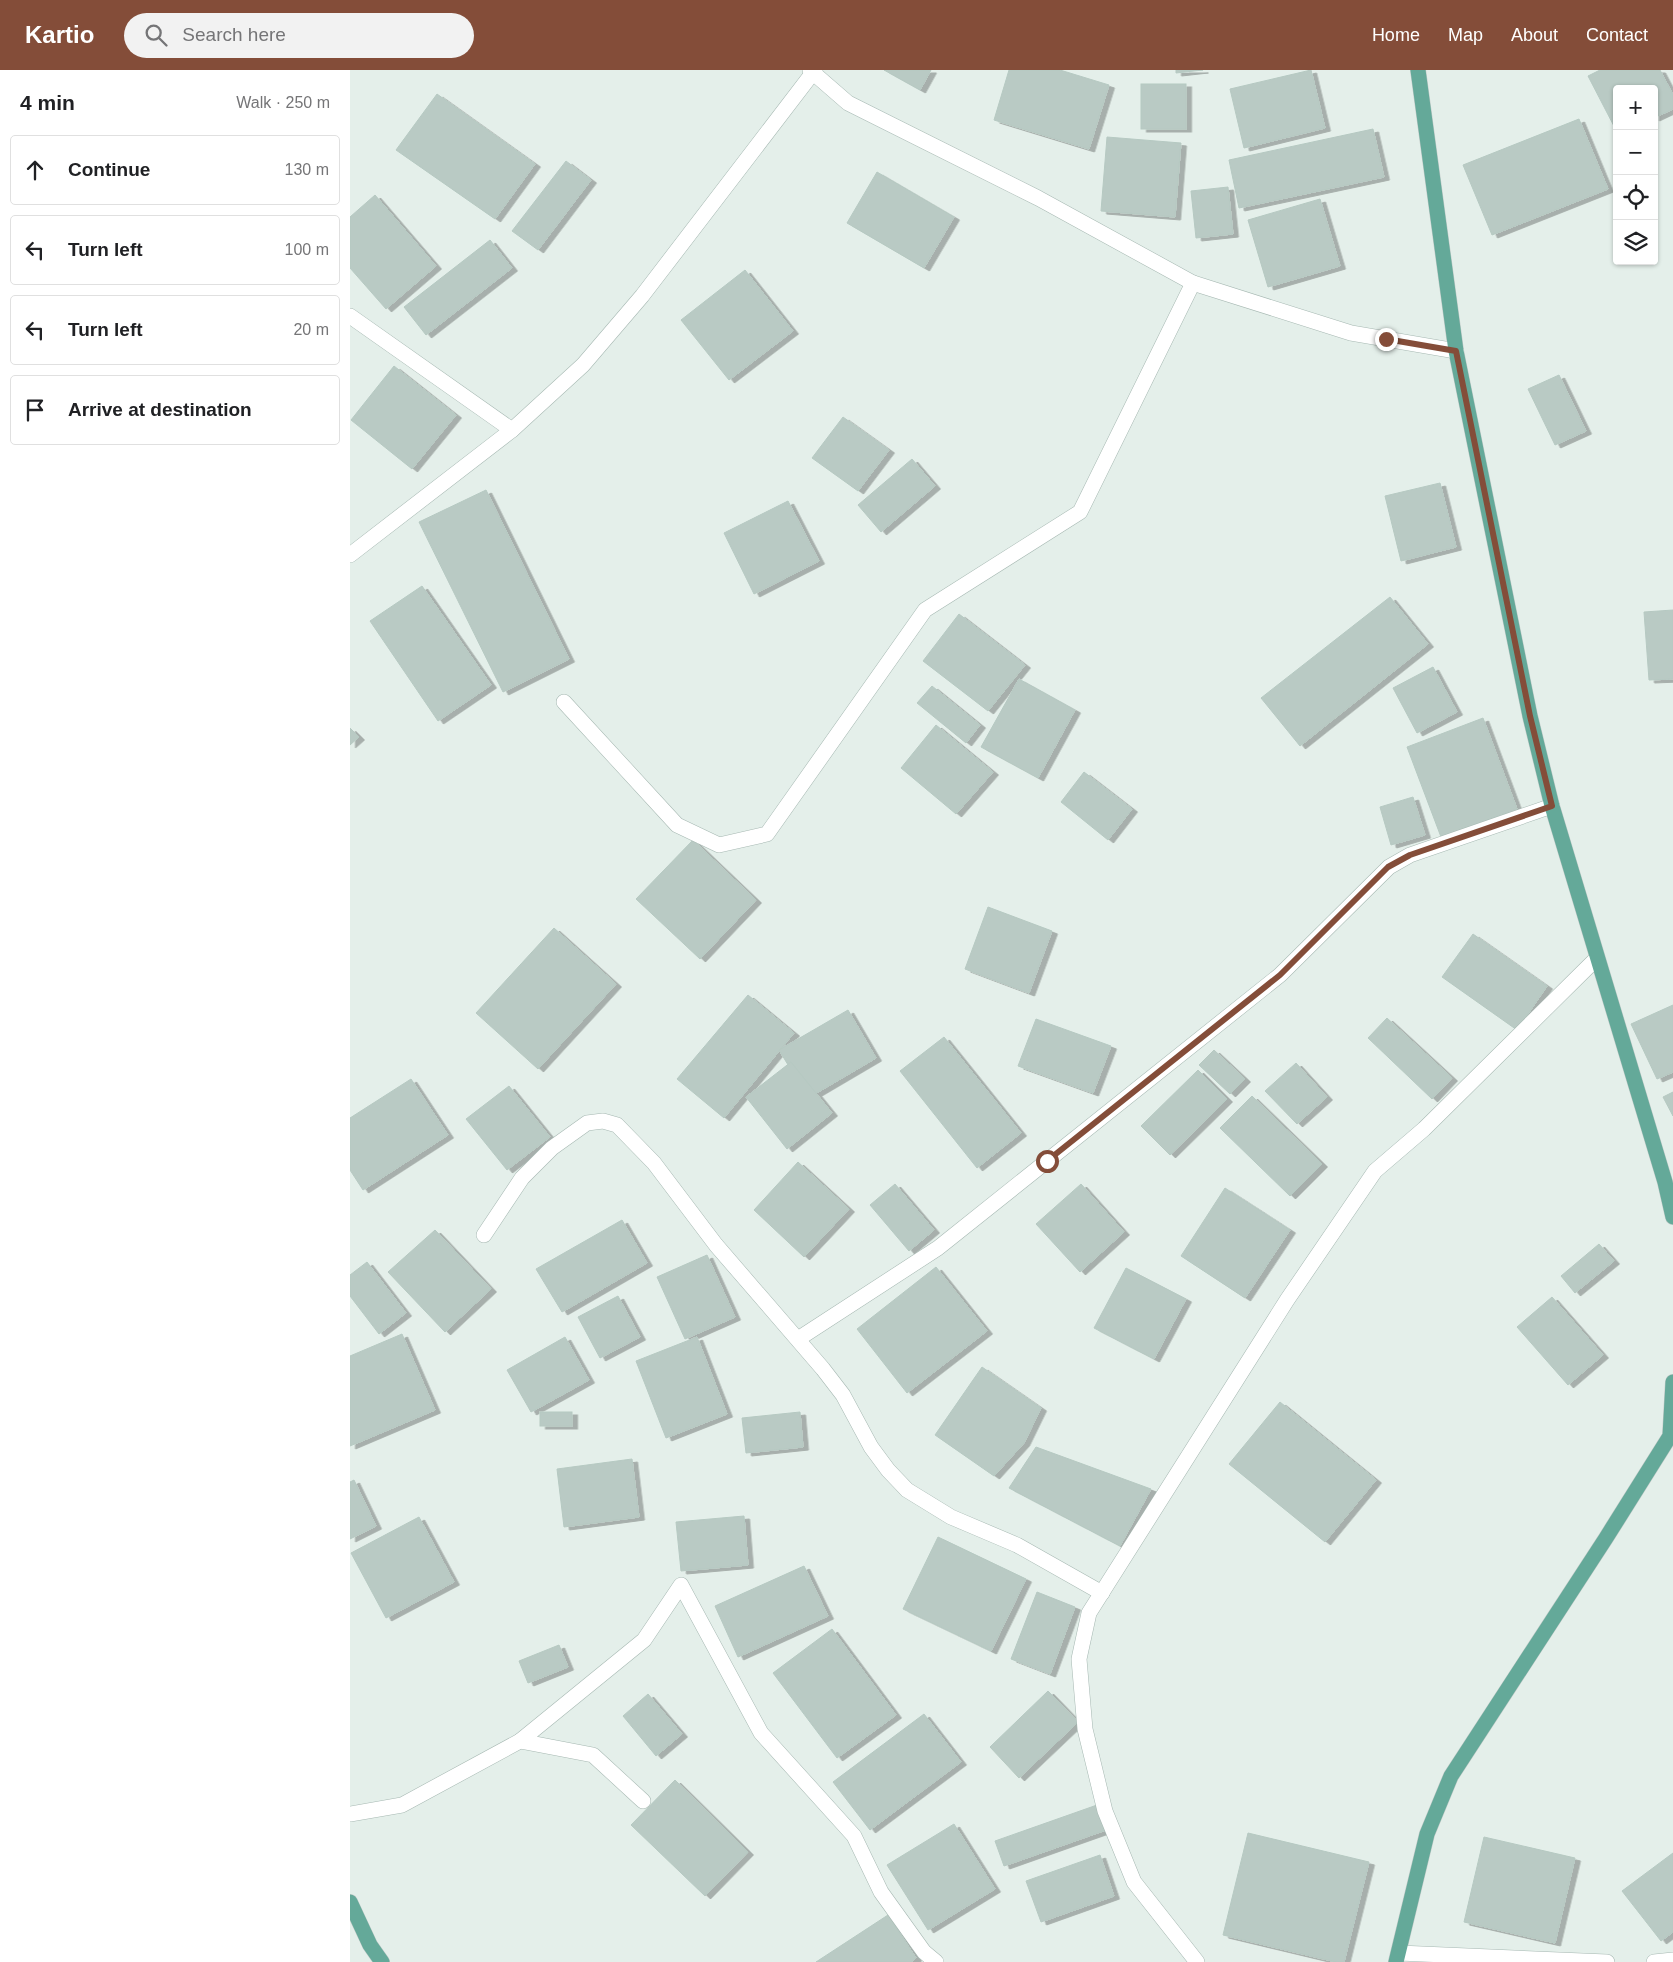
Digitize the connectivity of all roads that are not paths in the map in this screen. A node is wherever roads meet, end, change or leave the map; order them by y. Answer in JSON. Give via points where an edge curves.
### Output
{"nodes":[{"id":1,"x":1418,"y":70,"type":"edge"},
{"id":2,"x":813,"y":71,"type":"edge"},
{"id":3,"x":1193,"y":283,"type":"junction"},
{"id":4,"x":350,"y":316,"type":"edge"},
{"id":5,"x":1456,"y":351,"type":"junction"},
{"id":6,"x":512,"y":430,"type":"junction"},
{"id":7,"x":350,"y":555,"type":"edge"},
{"id":8,"x":564,"y":702,"type":"dead end"},
{"id":9,"x":1552,"y":806,"type":"junction"},
{"id":10,"x":1596,"y":958,"type":"junction"},
{"id":11,"x":1673,"y":1217,"type":"edge"},
{"id":12,"x":484,"y":1235,"type":"dead end"},
{"id":13,"x":798,"y":1339,"type":"junction"},
{"id":14,"x":1673,"y":1382,"type":"edge"},
{"id":15,"x":1672,"y":1435,"type":"edge"},
{"id":16,"x":1102,"y":1593,"type":"junction"},
{"id":17,"x":520,"y":1742,"type":"junction"},
{"id":18,"x":643,"y":1801,"type":"dead end"},
{"id":19,"x":350,"y":1814,"type":"edge"},
{"id":20,"x":350,"y":1902,"type":"edge"},
{"id":21,"x":1397,"y":1958,"type":"edge"},
{"id":22,"x":1673,"y":1960,"type":"edge"},
{"id":23,"x":382,"y":1962,"type":"edge"},
{"id":24,"x":936,"y":1962,"type":"edge"},
{"id":25,"x":1197,"y":1962,"type":"edge"},
{"id":26,"x":1607,"y":1962,"type":"edge"},
{"id":27,"x":1654,"y":1962,"type":"edge"}],
"edges":[{"from":1,"to":5,"type":"main road"},
{"from":2,"to":3,"type":"street","via":[[848,103],[1038,198]]},
{"from":2,"to":6,"type":"street","via":[[642,296],[583,365]]},
{"from":3,"to":5,"type":"street","via":[[1351,333]]},
{"from":3,"to":8,"type":"street","via":[[1080,512],[925,610],[767,834],[719,845],[677,825]]},
{"from":4,"to":6,"type":"street"},
{"from":5,"to":9,"type":"main road","via":[[1530,716]]},
{"from":6,"to":7,"type":"street"},
{"from":9,"to":10,"type":"main road"},
{"from":9,"to":13,"type":"street","via":[[1410,855],[1388,867],[1280,975],[938,1248]]},
{"from":10,"to":11,"type":"main road"},
{"from":10,"to":16,"type":"street","via":[[1375,1172],[1287,1300]]},
{"from":12,"to":13,"type":"street","via":[[522,1178],[552,1148],[587,1123],[603,1121],[617,1125],[654,1163],[716,1245]]},
{"from":13,"to":16,"type":"street","via":[[843,1396],[871,1447],[907,1490],[951,1518],[1017,1545]]},
{"from":14,"to":15,"type":"main road"},
{"from":15,"to":21,"type":"main road","via":[[1450,1776],[1427,1834]]},
{"from":16,"to":25,"type":"street","via":[[1089,1613],[1079,1659],[1085,1730],[1105,1811],[1134,1882]]},
{"from":17,"to":18,"type":"street","via":[[593,1755]]},
{"from":17,"to":19,"type":"street","via":[[402,1805]]},
{"from":17,"to":24,"type":"street","via":[[644,1640],[680,1585],[761,1733],[854,1836],[881,1892],[924,1952]]},
{"from":20,"to":23,"type":"main road","via":[[370,1945]]},
{"from":21,"to":26,"type":"street"},
{"from":22,"to":27,"type":"street"}]}
